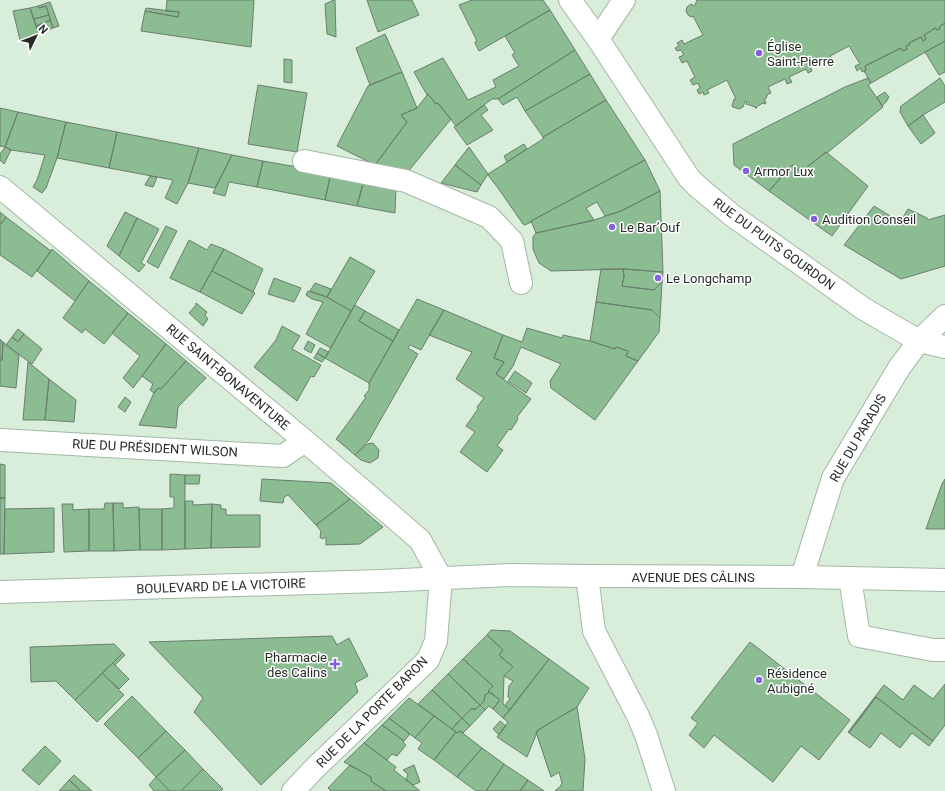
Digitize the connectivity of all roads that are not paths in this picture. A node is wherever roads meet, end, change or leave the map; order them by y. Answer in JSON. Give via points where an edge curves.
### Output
{"nodes":[{"id":1,"x":570,"y":0,"type":"edge"},
{"id":2,"x":624,"y":0,"type":"edge"},
{"id":3,"x":598,"y":39,"type":"junction"},
{"id":4,"x":304,"y":161,"type":"dead end"},
{"id":5,"x":0,"y":187,"type":"edge"},
{"id":6,"x":521,"y":283,"type":"dead end"},
{"id":7,"x":945,"y":316,"type":"edge"},
{"id":8,"x":919,"y":341,"type":"junction"},
{"id":9,"x":945,"y":347,"type":"edge"},
{"id":10,"x":0,"y":440,"type":"edge"},
{"id":11,"x":305,"y":441,"type":"junction"},
{"id":12,"x":587,"y":576,"type":"junction"},
{"id":13,"x":802,"y":577,"type":"junction"},
{"id":14,"x":441,"y":578,"type":"junction"},
{"id":15,"x":850,"y":578,"type":"junction"},
{"id":16,"x":945,"y":580,"type":"edge"},
{"id":17,"x":0,"y":592,"type":"edge"},
{"id":18,"x":945,"y":650,"type":"edge"},
{"id":19,"x":293,"y":791,"type":"edge"},
{"id":20,"x":664,"y":791,"type":"edge"}],
"edges":[{"from":1,"to":3,"type":"street","name":"RUE DU PUITS GOURDON"},
{"from":2,"to":3,"type":"street"},
{"from":3,"to":8,"type":"street","name":"RUE DU PUITS GOURDON","via":[[689,178],[732,216],[864,309]]},
{"from":4,"to":6,"type":"street","via":[[406,181],[489,217],[512,241]]},
{"from":5,"to":11,"type":"street","name":"RUE SAINT-BONAVENTURE"},
{"from":7,"to":8,"type":"street","name":"RUE DU PARADIS"},
{"from":8,"to":9,"type":"street","name":"RUE DU PUITS GOURDON"},
{"from":8,"to":13,"type":"street","name":"RUE DU PARADIS","via":[[899,368],[833,478]]},
{"from":10,"to":11,"type":"street","name":"RUE DU PRÉSIDENT WILSON","via":[[283,456]]},
{"from":11,"to":14,"type":"street","name":"RUE SAINT-BONAVENTURE","via":[[420,540]]},
{"from":12,"to":13,"type":"street","name":"AVENUE DES CÂLINS"},
{"from":12,"to":14,"type":"street","name":"AVENUE DES CÂLINS","via":[[511,575]]},
{"from":12,"to":20,"type":"street","via":[[594,631],[638,716]]},
{"from":13,"to":15,"type":"street","name":"AVENUE DES CÂLINS"},
{"from":14,"to":17,"type":"street","name":"BOULEVARD DE LA VICTOIRE"},
{"from":14,"to":19,"type":"street","name":"RUE DE LA PORTE BARON","via":[[436,641],[428,660]]},
{"from":15,"to":16,"type":"street","name":"AVENUE DES CÂLINS"},
{"from":15,"to":18,"type":"street","via":[[859,636]]}]}
